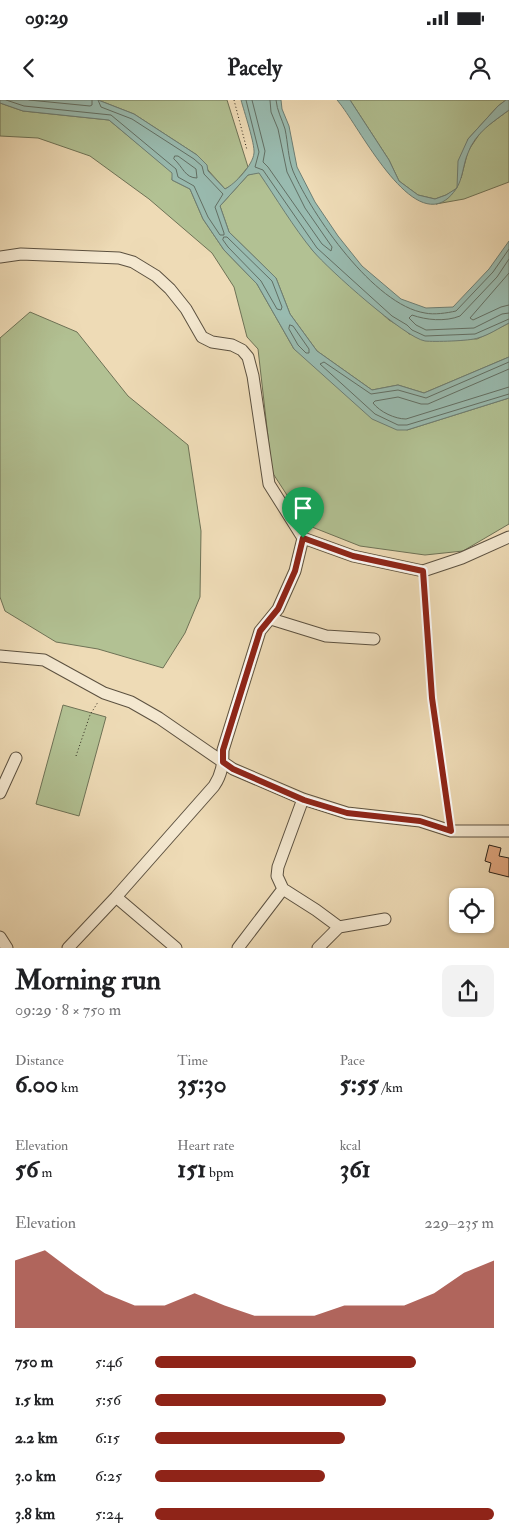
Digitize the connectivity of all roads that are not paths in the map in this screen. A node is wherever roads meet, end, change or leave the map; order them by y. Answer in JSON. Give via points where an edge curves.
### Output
{"nodes":[{"id":1,"x":0,"y":257,"type":"edge"},
{"id":2,"x":509,"y":537,"type":"edge"},
{"id":3,"x":303,"y":538,"type":"junction"},
{"id":4,"x":271,"y":619,"type":"junction"},
{"id":5,"x":374,"y":640,"type":"dead end"},
{"id":6,"x":0,"y":656,"type":"edge"},
{"id":7,"x":16,"y":758,"type":"dead end"},
{"id":8,"x":223,"y":762,"type":"junction"},
{"id":9,"x":0,"y":793,"type":"edge"},
{"id":10,"x":304,"y":800,"type":"junction"},
{"id":11,"x":509,"y":831,"type":"edge"},
{"id":12,"x":283,"y":888,"type":"junction"},
{"id":13,"x":116,"y":897,"type":"junction"},
{"id":14,"x":385,"y":919,"type":"dead end"},
{"id":15,"x":339,"y":927,"type":"junction"},
{"id":16,"x":0,"y":937,"type":"edge"},
{"id":17,"x":7,"y":948,"type":"edge"},
{"id":18,"x":68,"y":948,"type":"edge"},
{"id":19,"x":176,"y":948,"type":"edge"},
{"id":20,"x":238,"y":948,"type":"edge"},
{"id":21,"x":318,"y":948,"type":"edge"}],
"edges":[{"from":1,"to":3,"type":"street","via":[[30,254],[119,258],[133,262],[170,289],[202,337],[242,350],[248,357],[253,376],[269,484]]},
{"from":2,"to":3,"type":"street","via":[[423,571],[353,556]]},
{"from":3,"to":4,"type":"street","via":[[295,571]]},
{"from":4,"to":5,"type":"street","via":[[326,636]]},
{"from":4,"to":8,"type":"street","via":[[260,631],[223,750]]},
{"from":6,"to":8,"type":"street","via":[[44,660],[104,693],[131,702]]},
{"from":7,"to":9,"type":"street"},
{"from":8,"to":10,"type":"street"},
{"from":8,"to":13,"type":"street","via":[[214,786]]},
{"from":10,"to":11,"type":"street","via":[[347,813],[420,821],[451,831]]},
{"from":10,"to":12,"type":"street","via":[[278,867]]},
{"from":12,"to":15,"type":"street"},
{"from":12,"to":20,"type":"street"},
{"from":13,"to":18,"type":"street"},
{"from":13,"to":19,"type":"street"},
{"from":14,"to":15,"type":"street"},
{"from":15,"to":21,"type":"street"},
{"from":16,"to":17,"type":"street"}]}
